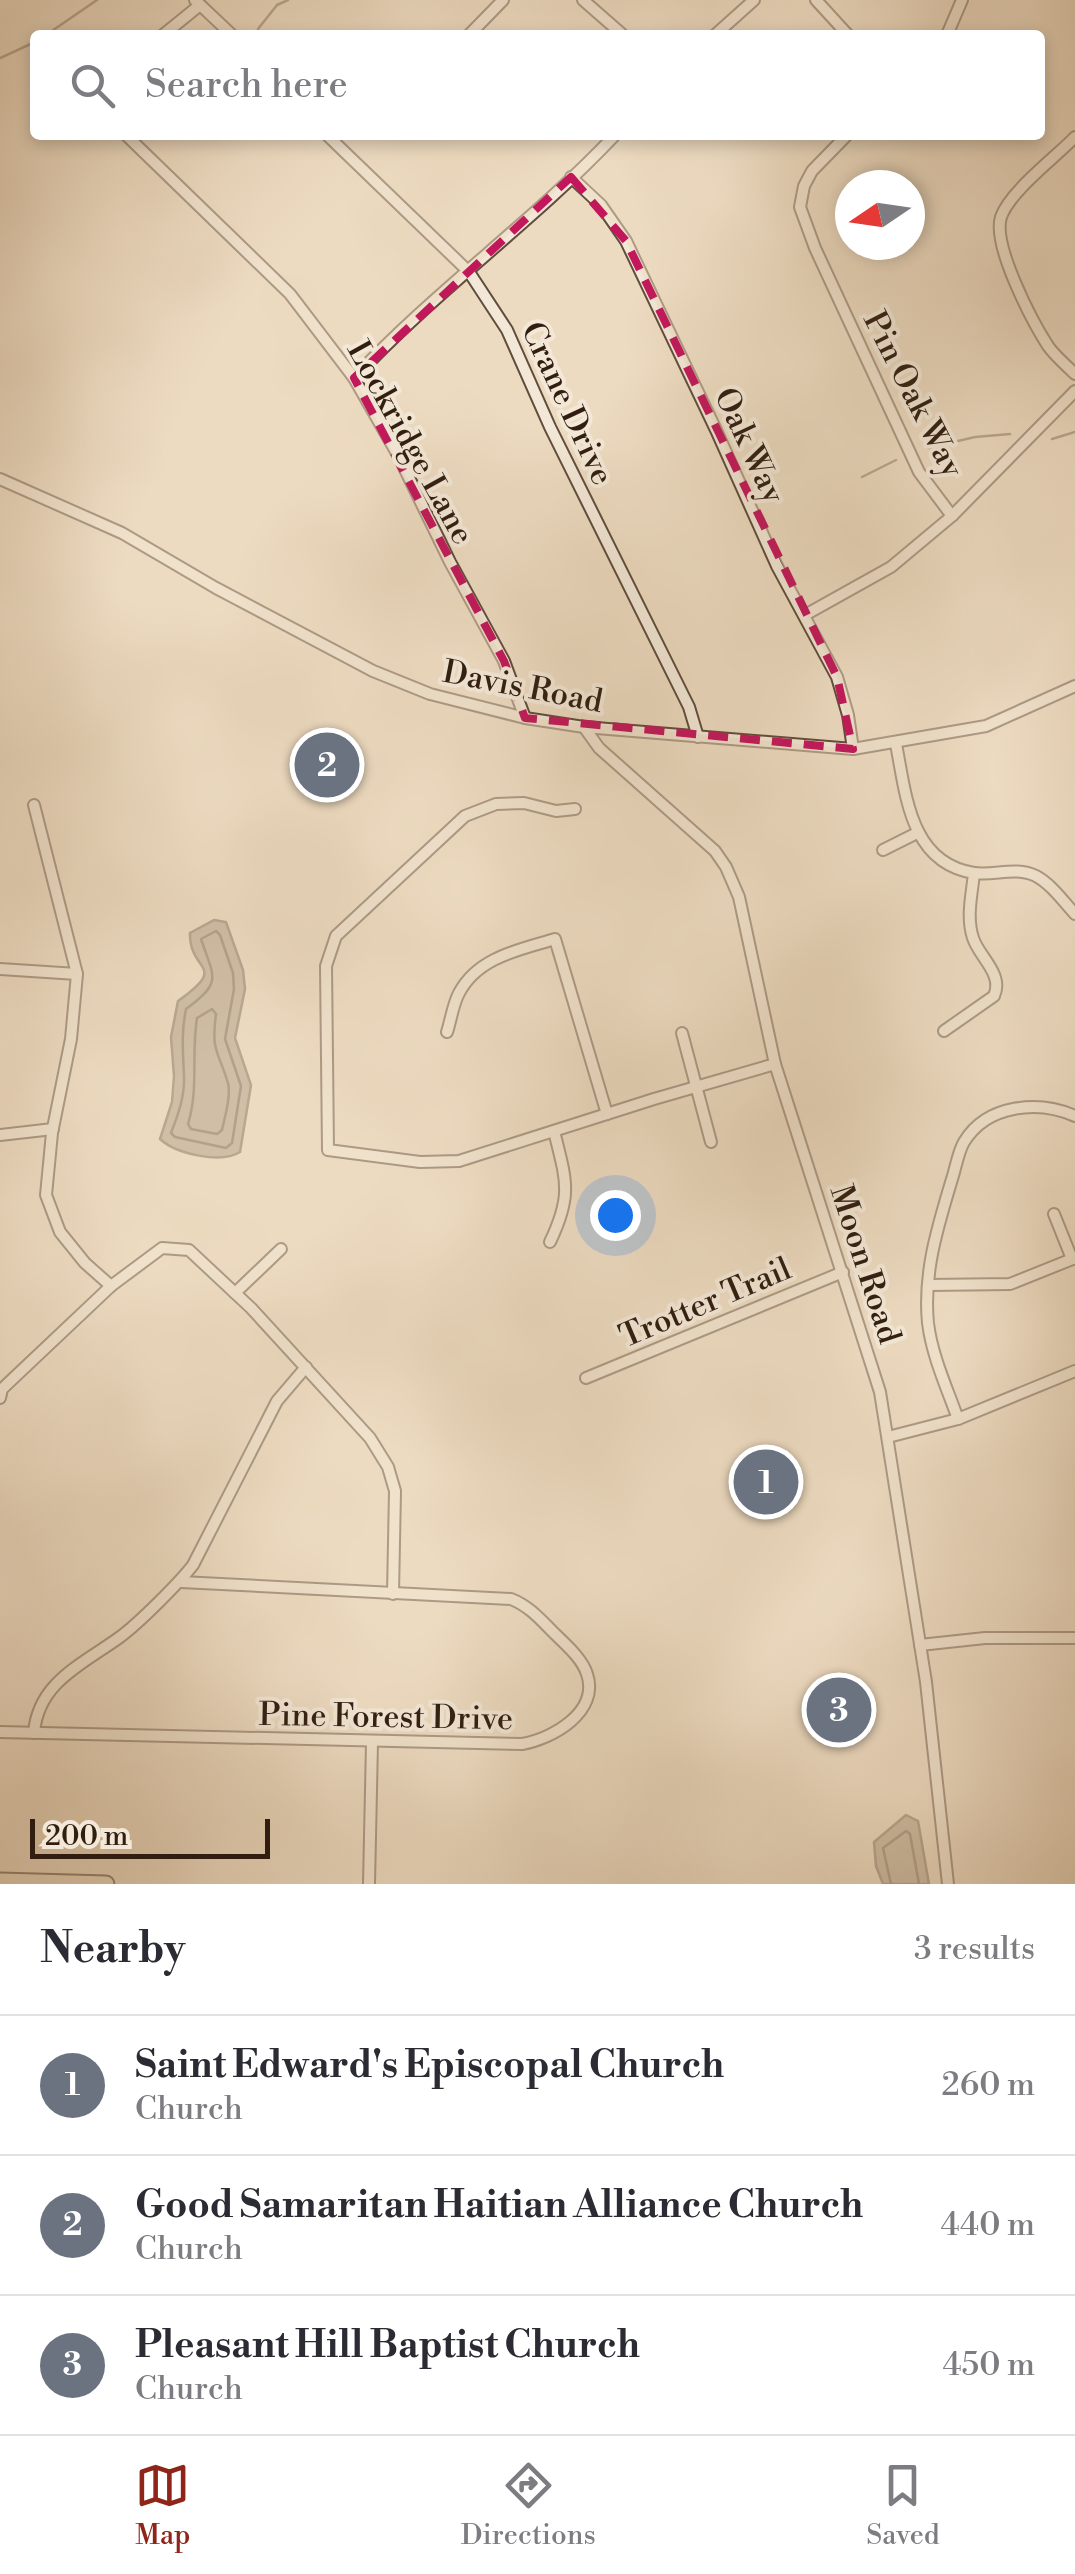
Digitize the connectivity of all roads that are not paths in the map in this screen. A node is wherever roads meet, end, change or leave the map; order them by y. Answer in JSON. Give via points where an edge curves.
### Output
{"nodes":[{"id":1,"x":503,"y":0,"type":"edge"},
{"id":2,"x":583,"y":0,"type":"edge"},
{"id":3,"x":754,"y":0,"type":"edge"},
{"id":4,"x":816,"y":0,"type":"edge"},
{"id":5,"x":962,"y":0,"type":"edge"},
{"id":6,"x":198,"y":2,"type":"edge"},
{"id":7,"x":167,"y":30,"type":"edge"},
{"id":8,"x":227,"y":30,"type":"edge"},
{"id":9,"x":474,"y":30,"type":"edge"},
{"id":10,"x":618,"y":30,"type":"edge"},
{"id":11,"x":721,"y":30,"type":"edge"},
{"id":12,"x":843,"y":30,"type":"edge"},
{"id":13,"x":949,"y":30,"type":"edge"},
{"id":14,"x":1075,"y":137,"type":"edge"},
{"id":15,"x":131,"y":140,"type":"edge"},
{"id":16,"x":333,"y":140,"type":"edge"},
{"id":17,"x":610,"y":140,"type":"edge"},
{"id":18,"x":842,"y":140,"type":"edge"},
{"id":19,"x":571,"y":177,"type":"junction"},
{"id":20,"x":469,"y":272,"type":"junction"},
{"id":21,"x":1075,"y":374,"type":"edge"},
{"id":22,"x":354,"y":378,"type":"junction"},
{"id":23,"x":1075,"y":391,"type":"edge"},
{"id":24,"x":0,"y":479,"type":"edge"},
{"id":25,"x":952,"y":516,"type":"junction"},
{"id":26,"x":805,"y":614,"type":"junction"},
{"id":27,"x":1075,"y":686,"type":"edge"},
{"id":28,"x":525,"y":718,"type":"junction"},
{"id":29,"x":584,"y":727,"type":"junction"},
{"id":30,"x":698,"y":737,"type":"junction"},
{"id":31,"x":896,"y":744,"type":"junction"},
{"id":32,"x":853,"y":750,"type":"junction"},
{"id":33,"x":34,"y":805,"type":"dead end"},
{"id":34,"x":575,"y":809,"type":"dead end"},
{"id":35,"x":917,"y":833,"type":"junction"},
{"id":36,"x":884,"y":850,"type":"dead end"},
{"id":37,"x":974,"y":873,"type":"junction"},
{"id":38,"x":1075,"y":914,"type":"edge"},
{"id":39,"x":0,"y":969,"type":"edge"},
{"id":40,"x":77,"y":974,"type":"junction"},
{"id":41,"x":944,"y":1031,"type":"dead end"},
{"id":42,"x":447,"y":1032,"type":"dead end"},
{"id":43,"x":682,"y":1033,"type":"dead end"},
{"id":44,"x":775,"y":1064,"type":"junction"},
{"id":45,"x":696,"y":1087,"type":"junction"},
{"id":46,"x":606,"y":1114,"type":"junction"},
{"id":47,"x":1075,"y":1116,"type":"edge"},
{"id":48,"x":52,"y":1130,"type":"junction"},
{"id":49,"x":554,"y":1131,"type":"junction"},
{"id":50,"x":0,"y":1136,"type":"edge"},
{"id":51,"x":710,"y":1142,"type":"dead end"},
{"id":52,"x":1054,"y":1214,"type":"dead end"},
{"id":53,"x":550,"y":1242,"type":"dead end"},
{"id":54,"x":281,"y":1249,"type":"dead end"},
{"id":55,"x":1074,"y":1259,"type":"edge"},
{"id":56,"x":843,"y":1272,"type":"junction"},
{"id":57,"x":929,"y":1285,"type":"junction"},
{"id":58,"x":111,"y":1286,"type":"junction"},
{"id":59,"x":235,"y":1293,"type":"junction"},
{"id":60,"x":306,"y":1367,"type":"junction"},
{"id":61,"x":1075,"y":1372,"type":"edge"},
{"id":62,"x":586,"y":1378,"type":"dead end"},
{"id":63,"x":1,"y":1392,"type":"edge"},
{"id":64,"x":958,"y":1419,"type":"junction"},
{"id":65,"x":888,"y":1437,"type":"junction"},
{"id":66,"x":180,"y":1582,"type":"junction"},
{"id":67,"x":394,"y":1594,"type":"junction"},
{"id":68,"x":1075,"y":1638,"type":"edge"},
{"id":69,"x":920,"y":1645,"type":"junction"},
{"id":70,"x":0,"y":1732,"type":"edge"},
{"id":71,"x":34,"y":1733,"type":"junction"},
{"id":72,"x":372,"y":1743,"type":"junction"},
{"id":73,"x":0,"y":1882,"type":"edge"},
{"id":74,"x":106,"y":1884,"type":"edge"},
{"id":75,"x":369,"y":1884,"type":"edge"},
{"id":76,"x":948,"y":1884,"type":"edge"}],
"edges":[{"from":1,"to":9,"type":"street"},
{"from":2,"to":10,"type":"street"},
{"from":3,"to":11,"type":"street"},
{"from":4,"to":12,"type":"street"},
{"from":5,"to":13,"type":"street"},
{"from":6,"to":7,"type":"street"},
{"from":6,"to":8,"type":"street"},
{"from":14,"to":21,"type":"street","via":[[1001,217],[1001,239],[1017,284],[1049,348]]},
{"from":15,"to":22,"type":"street","name":"Lockridge Lane","via":[[290,294]]},
{"from":16,"to":20,"type":"street","name":"Crane Drive"},
{"from":17,"to":19,"type":"street"},
{"from":18,"to":25,"type":"street","name":"Pin Oak Way","via":[[812,171],[800,207],[919,472]]},
{"from":19,"to":20,"type":"street"},
{"from":19,"to":26,"type":"street","name":"Oak Way","via":[[626,240]]},
{"from":20,"to":22,"type":"street"},
{"from":20,"to":30,"type":"street","name":"Crane Drive","via":[[507,330],[689,706]]},
{"from":22,"to":28,"type":"street","name":"Lockridge Lane","via":[[504,661]]},
{"from":23,"to":25,"type":"street"},
{"from":24,"to":28,"type":"street","name":"Davis Road","via":[[122,533],[373,671],[430,694]]},
{"from":25,"to":26,"type":"street","via":[[891,567]]},
{"from":26,"to":32,"type":"street","name":"Oak Way","via":[[836,677]]},
{"from":27,"to":31,"type":"street","name":"Davis Road","via":[[986,726]]},
{"from":28,"to":29,"type":"street","name":"Davis Road"},
{"from":29,"to":30,"type":"street","name":"Davis Road"},
{"from":29,"to":44,"type":"street","name":"Moon Road","via":[[726,867],[739,897]]},
{"from":30,"to":32,"type":"street","name":"Davis Road"},
{"from":31,"to":32,"type":"street","name":"Davis Road"},
{"from":31,"to":35,"type":"street"},
{"from":33,"to":40,"type":"street"},
{"from":34,"to":49,"type":"street","via":[[496,804],[465,816],[336,936],[326,966],[328,1150],[459,1161]]},
{"from":35,"to":36,"type":"street"},
{"from":35,"to":37,"type":"street","via":[[935,856]]},
{"from":37,"to":38,"type":"street","via":[[1034,875]]},
{"from":37,"to":41,"type":"street","via":[[971,933],[998,988]]},
{"from":39,"to":40,"type":"street"},
{"from":40,"to":48,"type":"street"},
{"from":42,"to":46,"type":"street","via":[[459,993],[476,970],[555,940]]},
{"from":43,"to":45,"type":"street"},
{"from":44,"to":45,"type":"street"},
{"from":44,"to":56,"type":"street","name":"Moon Road"},
{"from":45,"to":46,"type":"street"},
{"from":45,"to":51,"type":"street"},
{"from":46,"to":49,"type":"street"},
{"from":47,"to":57,"type":"street","via":[[1018,1106],[964,1142],[931,1246]]},
{"from":48,"to":50,"type":"street"},
{"from":48,"to":58,"type":"street","via":[[46,1195],[51,1213],[85,1264]]},
{"from":49,"to":53,"type":"street","via":[[567,1186],[564,1214]]},
{"from":52,"to":55,"type":"street"},
{"from":54,"to":59,"type":"street"},
{"from":55,"to":57,"type":"street","via":[[1010,1284]]},
{"from":56,"to":62,"type":"street","name":"Trotter Trail"},
{"from":56,"to":65,"type":"street","name":"Moon Road"},
{"from":57,"to":64,"type":"street","via":[[932,1341]]},
{"from":58,"to":59,"type":"street","via":[[168,1246],[189,1250]]},
{"from":58,"to":63,"type":"street"},
{"from":59,"to":60,"type":"street"},
{"from":60,"to":66,"type":"street","via":[[277,1401]]},
{"from":60,"to":67,"type":"street","via":[[388,1467],[395,1492]]},
{"from":61,"to":64,"type":"street"},
{"from":64,"to":65,"type":"street"},
{"from":65,"to":69,"type":"street","name":"Moon Road"},
{"from":66,"to":67,"type":"street","name":"Pine Forest Drive"},
{"from":66,"to":71,"type":"street","via":[[124,1634],[59,1678],[35,1718]]},
{"from":67,"to":72,"type":"street","name":"Pine Forest Drive","via":[[522,1603],[585,1668],[590,1688],[580,1712],[545,1739]]},
{"from":68,"to":69,"type":"street"},
{"from":69,"to":76,"type":"street","name":"Moon Road"},
{"from":70,"to":71,"type":"street","name":"Pine Forest Drive"},
{"from":71,"to":72,"type":"street","name":"Pine Forest Drive"},
{"from":72,"to":75,"type":"street"},
{"from":73,"to":74,"type":"highway"}]}
